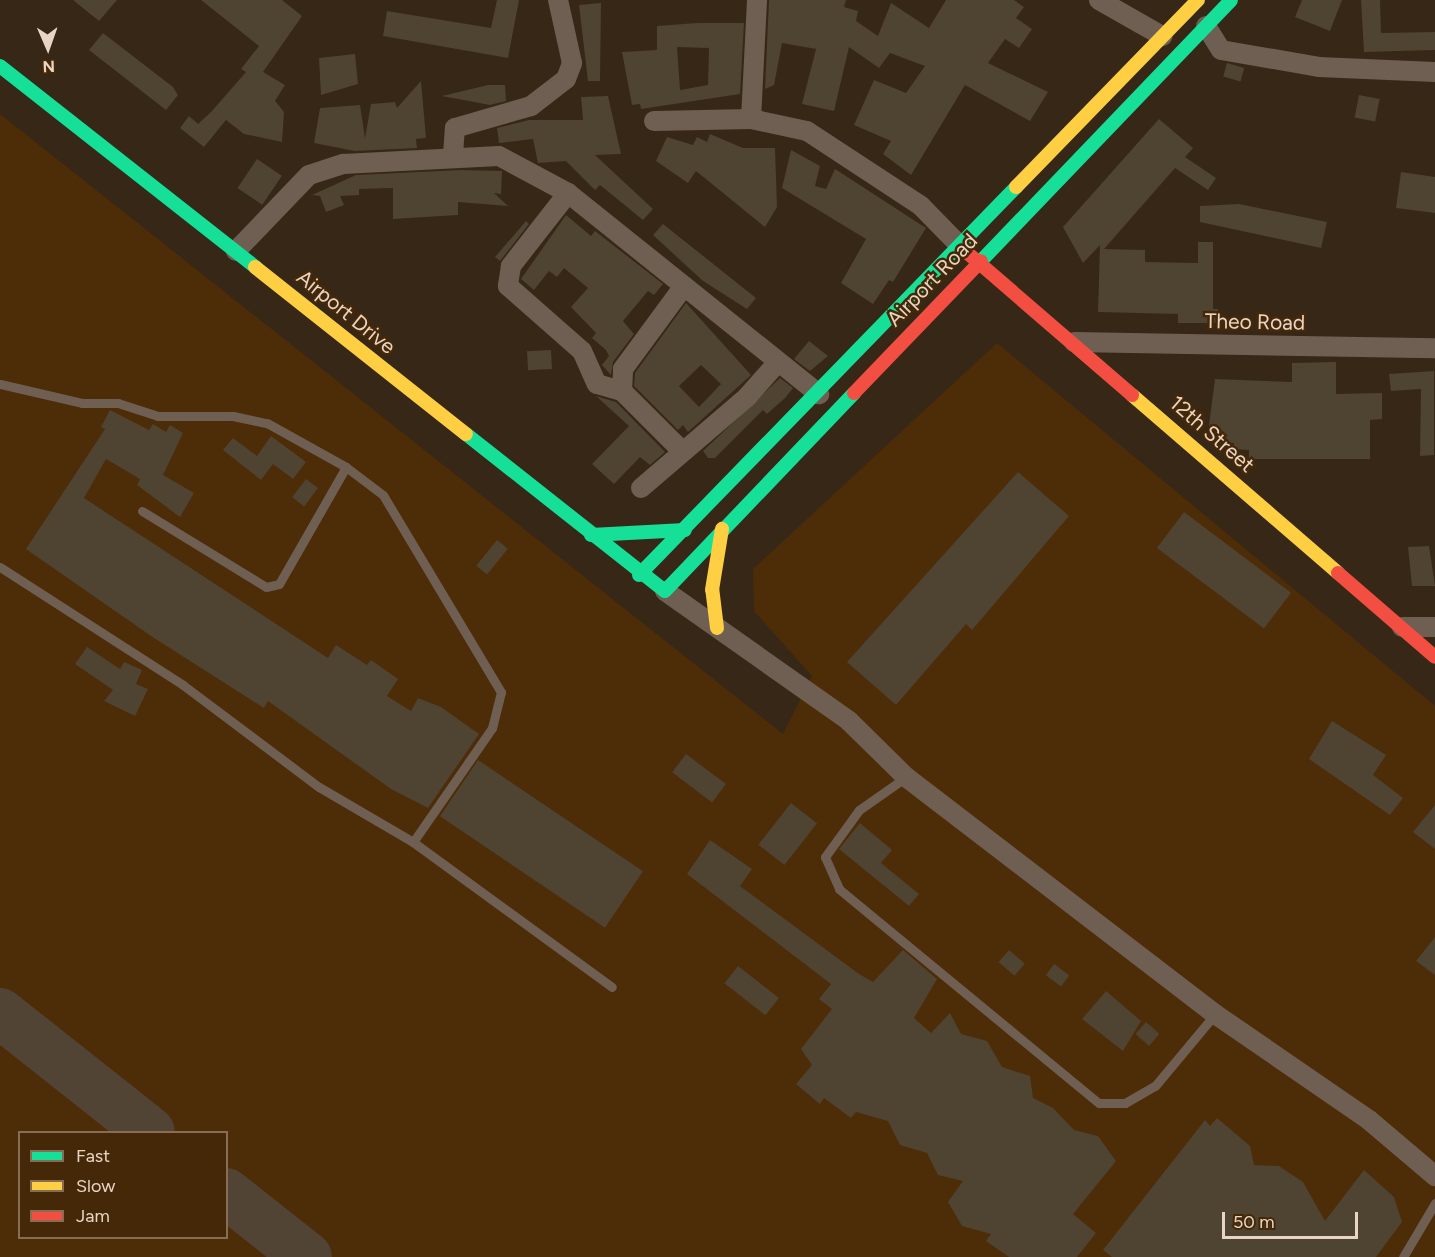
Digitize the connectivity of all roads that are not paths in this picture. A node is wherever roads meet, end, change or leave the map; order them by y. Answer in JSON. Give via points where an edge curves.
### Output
{"nodes":[{"id":1,"x":558,"y":0,"type":"edge"},
{"id":2,"x":757,"y":0,"type":"edge"},
{"id":3,"x":1099,"y":0,"type":"edge"},
{"id":4,"x":1198,"y":0,"type":"edge"},
{"id":5,"x":1231,"y":0,"type":"edge"},
{"id":6,"x":1206,"y":26,"type":"junction"},
{"id":7,"x":1162,"y":36,"type":"junction"},
{"id":8,"x":0,"y":66,"type":"edge"},
{"id":9,"x":1435,"y":72,"type":"edge"},
{"id":10,"x":752,"y":119,"type":"junction"},
{"id":11,"x":654,"y":121,"type":"dead end"},
{"id":12,"x":453,"y":155,"type":"junction"},
{"id":13,"x":568,"y":193,"type":"junction"},
{"id":14,"x":960,"y":246,"type":"junction"},
{"id":15,"x":236,"y":251,"type":"junction"},
{"id":16,"x":976,"y":264,"type":"junction"},
{"id":17,"x":684,"y":286,"type":"junction"},
{"id":18,"x":1074,"y":342,"type":"junction"},
{"id":19,"x":1435,"y":348,"type":"edge"},
{"id":20,"x":778,"y":362,"type":"junction"},
{"id":21,"x":0,"y":384,"type":"edge"},
{"id":22,"x":622,"y":391,"type":"junction"},
{"id":23,"x":819,"y":394,"type":"junction"},
{"id":24,"x":681,"y":450,"type":"junction"},
{"id":25,"x":346,"y":467,"type":"junction"},
{"id":26,"x":641,"y":488,"type":"dead end"},
{"id":27,"x":142,"y":511,"type":"dead end"},
{"id":28,"x":722,"y":529,"type":"junction"},
{"id":29,"x":686,"y":530,"type":"junction"},
{"id":30,"x":591,"y":535,"type":"junction"},
{"id":31,"x":0,"y":567,"type":"edge"},
{"id":32,"x":639,"y":575,"type":"junction"},
{"id":33,"x":665,"y":591,"type":"junction"},
{"id":34,"x":1402,"y":627,"type":"junction"},
{"id":35,"x":1435,"y":627,"type":"edge"},
{"id":36,"x":717,"y":628,"type":"junction"},
{"id":37,"x":1435,"y":657,"type":"edge"},
{"id":38,"x":906,"y":777,"type":"junction"},
{"id":39,"x":413,"y":842,"type":"junction"},
{"id":40,"x":612,"y":987,"type":"dead end"},
{"id":41,"x":1215,"y":1014,"type":"junction"},
{"id":42,"x":1435,"y":1176,"type":"edge"},
{"id":43,"x":1435,"y":1203,"type":"edge"},
{"id":44,"x":1403,"y":1257,"type":"edge"}],
"edges":[{"from":1,"to":12,"type":"street","via":[[572,63],[566,79],[531,106],[455,128]]},
{"from":2,"to":10,"type":"street"},
{"from":3,"to":7,"type":"street"},
{"from":4,"to":7,"type":"main road","name":"Airport Road"},
{"from":5,"to":6,"type":"main road","name":"Airport Road"},
{"from":6,"to":9,"type":"street","via":[[1221,50],[1319,67]]},
{"from":6,"to":16,"type":"main road","name":"Airport Road"},
{"from":7,"to":14,"type":"main road","name":"Airport Road"},
{"from":8,"to":15,"type":"main road","name":"Airport Drive"},
{"from":10,"to":11,"type":"street"},
{"from":10,"to":14,"type":"street","via":[[807,131],[855,160],[921,206]]},
{"from":12,"to":13,"type":"street","via":[[499,156]]},
{"from":12,"to":15,"type":"street","via":[[343,164],[309,175]]},
{"from":13,"to":17,"type":"street"},
{"from":13,"to":22,"type":"street","via":[[506,278],[508,286],[582,351],[597,384]]},
{"from":14,"to":16,"type":"main road","name":"12th Street"},
{"from":14,"to":23,"type":"main road","name":"Airport Road"},
{"from":15,"to":30,"type":"main road","name":"Airport Drive"},
{"from":16,"to":18,"type":"main road","name":"12th Street"},
{"from":16,"to":28,"type":"main road","name":"Airport Road"},
{"from":17,"to":20,"type":"street"},
{"from":17,"to":22,"type":"street","via":[[623,369]]},
{"from":18,"to":19,"type":"street","name":"Theo Road"},
{"from":18,"to":34,"type":"main road","name":"12th Street"},
{"from":20,"to":23,"type":"street"},
{"from":20,"to":24,"type":"street","via":[[747,397]]},
{"from":21,"to":25,"type":"lane","via":[[82,403],[118,403],[158,416],[233,416],[267,423]]},
{"from":22,"to":24,"type":"street"},
{"from":23,"to":29,"type":"main road","name":"Airport Road"},
{"from":24,"to":26,"type":"street"},
{"from":25,"to":27,"type":"lane","via":[[279,584],[266,587]]},
{"from":25,"to":39,"type":"lane","via":[[383,495],[501,692],[492,728]]},
{"from":28,"to":33,"type":"main road","name":"Airport Road"},
{"from":28,"to":36,"type":"main road","via":[[712,590]]},
{"from":29,"to":30,"type":"main road"},
{"from":29,"to":32,"type":"main road","name":"Airport Road"},
{"from":30,"to":32,"type":"main road","name":"Airport Drive"},
{"from":31,"to":39,"type":"lane","via":[[183,686],[319,787]]},
{"from":32,"to":33,"type":"main road","name":"Airport Drive"},
{"from":33,"to":36,"type":"street"},
{"from":34,"to":35,"type":"street"},
{"from":34,"to":37,"type":"main road","name":"12th Street"},
{"from":36,"to":38,"type":"street","via":[[849,721]]},
{"from":38,"to":41,"type":"street"},
{"from":38,"to":41,"type":"lane","via":[[859,810],[825,856],[839,890],[1099,1103],[1125,1103],[1155,1086]]},
{"from":39,"to":40,"type":"lane"},
{"from":41,"to":42,"type":"street","via":[[1369,1120]]},
{"from":43,"to":44,"type":"lane"}]}
